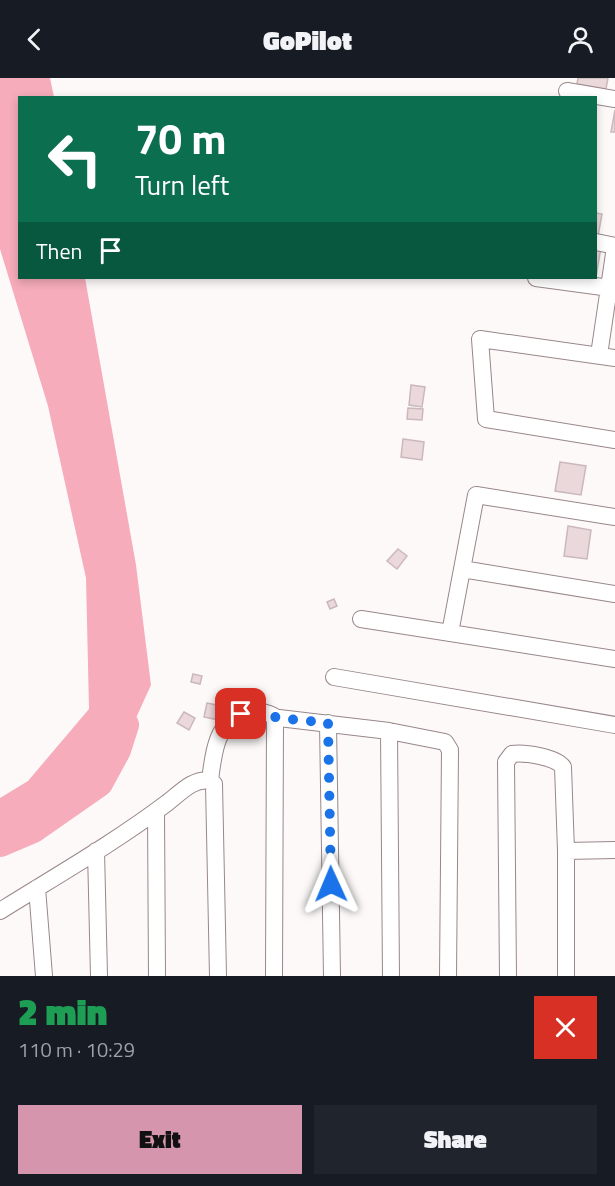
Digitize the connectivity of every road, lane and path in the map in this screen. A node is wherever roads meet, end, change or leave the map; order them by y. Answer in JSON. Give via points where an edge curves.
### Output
{"nodes":[{"id":1,"x":567,"y":89,"type":"edge"},
{"id":2,"x":615,"y":99,"type":"edge"},
{"id":3,"x":597,"y":242,"type":"edge"},
{"id":4,"x":615,"y":246,"type":"edge"},
{"id":5,"x":543,"y":279,"type":"edge"},
{"id":6,"x":610,"y":288,"type":"junction"},
{"id":7,"x":607,"y":357,"type":"edge"},
{"id":8,"x":615,"y":440,"type":"edge"},
{"id":9,"x":615,"y":517,"type":"edge"},
{"id":10,"x":462,"y":569,"type":"junction"},
{"id":11,"x":615,"y":594,"type":"edge"},
{"id":12,"x":361,"y":619,"type":"dead end"},
{"id":13,"x":450,"y":633,"type":"junction"},
{"id":14,"x":615,"y":659,"type":"edge"},
{"id":15,"x":334,"y":677,"type":"dead end"},
{"id":16,"x":277,"y":718,"type":"junction"},
{"id":17,"x":328,"y":723,"type":"junction"},
{"id":18,"x":615,"y":725,"type":"edge"},
{"id":19,"x":389,"y":731,"type":"junction"},
{"id":20,"x":210,"y":781,"type":"junction"},
{"id":21,"x":156,"y":811,"type":"junction"},
{"id":22,"x":615,"y":850,"type":"edge"},
{"id":23,"x":96,"y":851,"type":"junction"},
{"id":24,"x":566,"y":851,"type":"junction"},
{"id":25,"x":37,"y":888,"type":"junction"},
{"id":26,"x":0,"y":911,"type":"edge"},
{"id":27,"x":44,"y":976,"type":"edge"},
{"id":28,"x":99,"y":976,"type":"edge"},
{"id":29,"x":156,"y":976,"type":"edge"},
{"id":30,"x":218,"y":976,"type":"edge"},
{"id":31,"x":273,"y":976,"type":"edge"},
{"id":32,"x":332,"y":976,"type":"edge"},
{"id":33,"x":391,"y":976,"type":"edge"},
{"id":34,"x":448,"y":976,"type":"edge"},
{"id":35,"x":508,"y":976,"type":"edge"},
{"id":36,"x":566,"y":976,"type":"edge"}],
"edges":[{"from":1,"to":2,"type":"street"},
{"from":3,"to":4,"type":"street"},
{"from":4,"to":6,"type":"street"},
{"from":5,"to":6,"type":"street"},
{"from":6,"to":7,"type":"street"},
{"from":7,"to":8,"type":"street","via":[[480,339],[486,419]]},
{"from":9,"to":10,"type":"street","via":[[476,495]]},
{"from":10,"to":11,"type":"street"},
{"from":10,"to":13,"type":"street"},
{"from":12,"to":13,"type":"street"},
{"from":13,"to":14,"type":"street"},
{"from":15,"to":18,"type":"street"},
{"from":16,"to":17,"type":"street"},
{"from":16,"to":20,"type":"street","via":[[255,711],[228,722],[218,740]]},
{"from":16,"to":31,"type":"street"},
{"from":17,"to":19,"type":"street"},
{"from":17,"to":32,"type":"street"},
{"from":19,"to":33,"type":"street"},
{"from":19,"to":34,"type":"street","via":[[445,742],[450,750]]},
{"from":20,"to":21,"type":"street","via":[[198,780]]},
{"from":20,"to":30,"type":"street"},
{"from":21,"to":23,"type":"street"},
{"from":21,"to":29,"type":"street"},
{"from":22,"to":24,"type":"street"},
{"from":23,"to":25,"type":"street"},
{"from":23,"to":28,"type":"street"},
{"from":24,"to":35,"type":"street","via":[[563,767],[559,761],[512,754],[507,762]]},
{"from":24,"to":36,"type":"street"},
{"from":25,"to":26,"type":"street"},
{"from":25,"to":27,"type":"street"}]}
